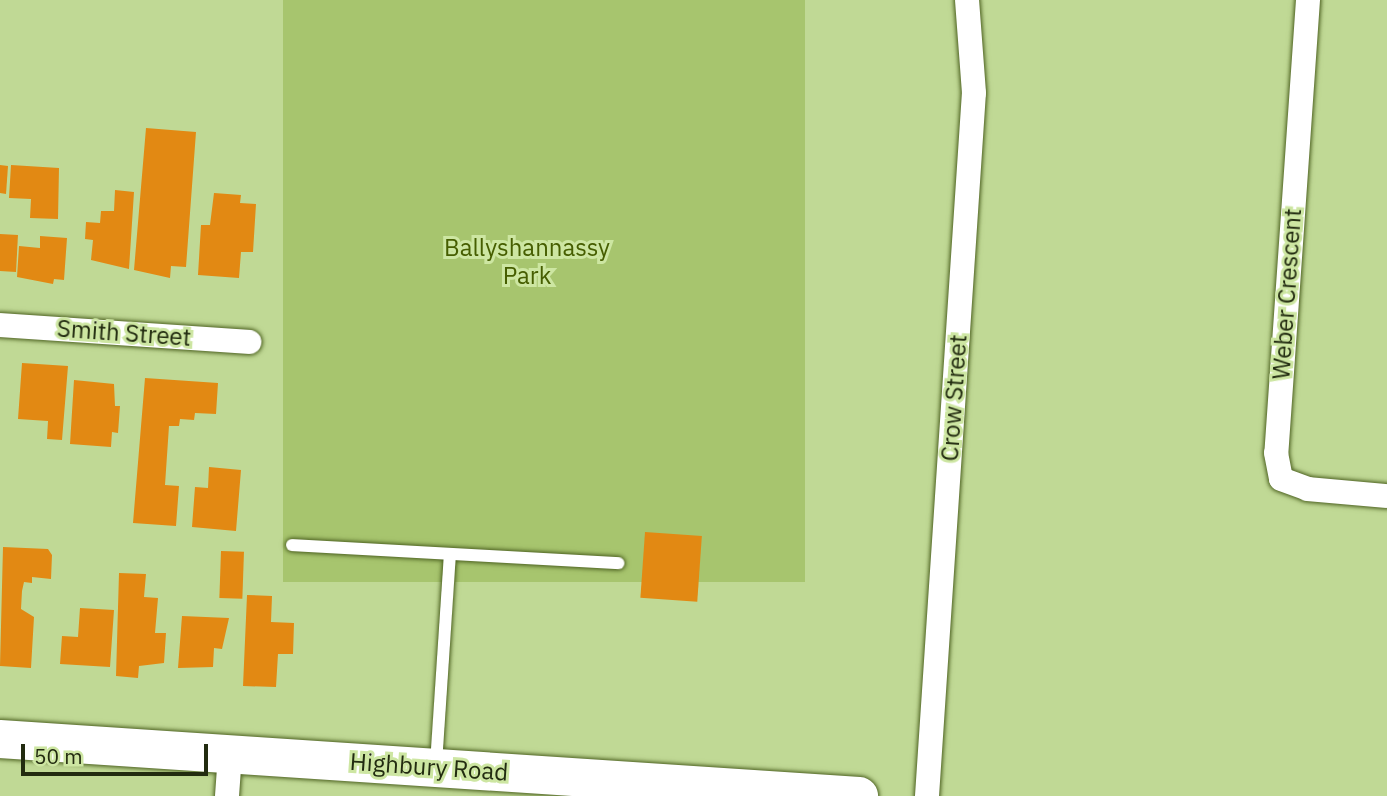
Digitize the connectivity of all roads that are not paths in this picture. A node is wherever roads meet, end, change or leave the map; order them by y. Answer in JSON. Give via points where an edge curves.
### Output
{"nodes":[{"id":1,"x":967,"y":0,"type":"edge"},
{"id":2,"x":1308,"y":0,"type":"edge"},
{"id":3,"x":0,"y":324,"type":"edge"},
{"id":4,"x":248,"y":342,"type":"dead end"},
{"id":5,"x":1387,"y":496,"type":"edge"},
{"id":6,"x":292,"y":545,"type":"dead end"},
{"id":7,"x":450,"y":554,"type":"junction"},
{"id":8,"x":619,"y":563,"type":"dead end"},
{"id":9,"x":0,"y":738,"type":"edge"},
{"id":10,"x":230,"y":754,"type":"junction"},
{"id":11,"x":435,"y":768,"type":"junction"},
{"id":12,"x":227,"y":796,"type":"edge"},
{"id":13,"x":859,"y":796,"type":"edge"},
{"id":14,"x":928,"y":796,"type":"edge"}],
"edges":[{"from":1,"to":14,"type":"street","name":"Crow Street","via":[[974,93]]},
{"from":2,"to":5,"type":"street","name":"Weber Crescent","via":[[1276,453],[1281,479],[1290,483],[1308,489]]},
{"from":3,"to":4,"type":"street","name":"Smith Street"},
{"from":6,"to":7,"type":"lane"},
{"from":7,"to":8,"type":"lane"},
{"from":7,"to":11,"type":"lane"},
{"from":9,"to":10,"type":"main road","name":"Highbury Road"},
{"from":10,"to":11,"type":"main road","name":"Highbury Road"},
{"from":10,"to":12,"type":"street"},
{"from":11,"to":13,"type":"main road","name":"Highbury Road"}]}
